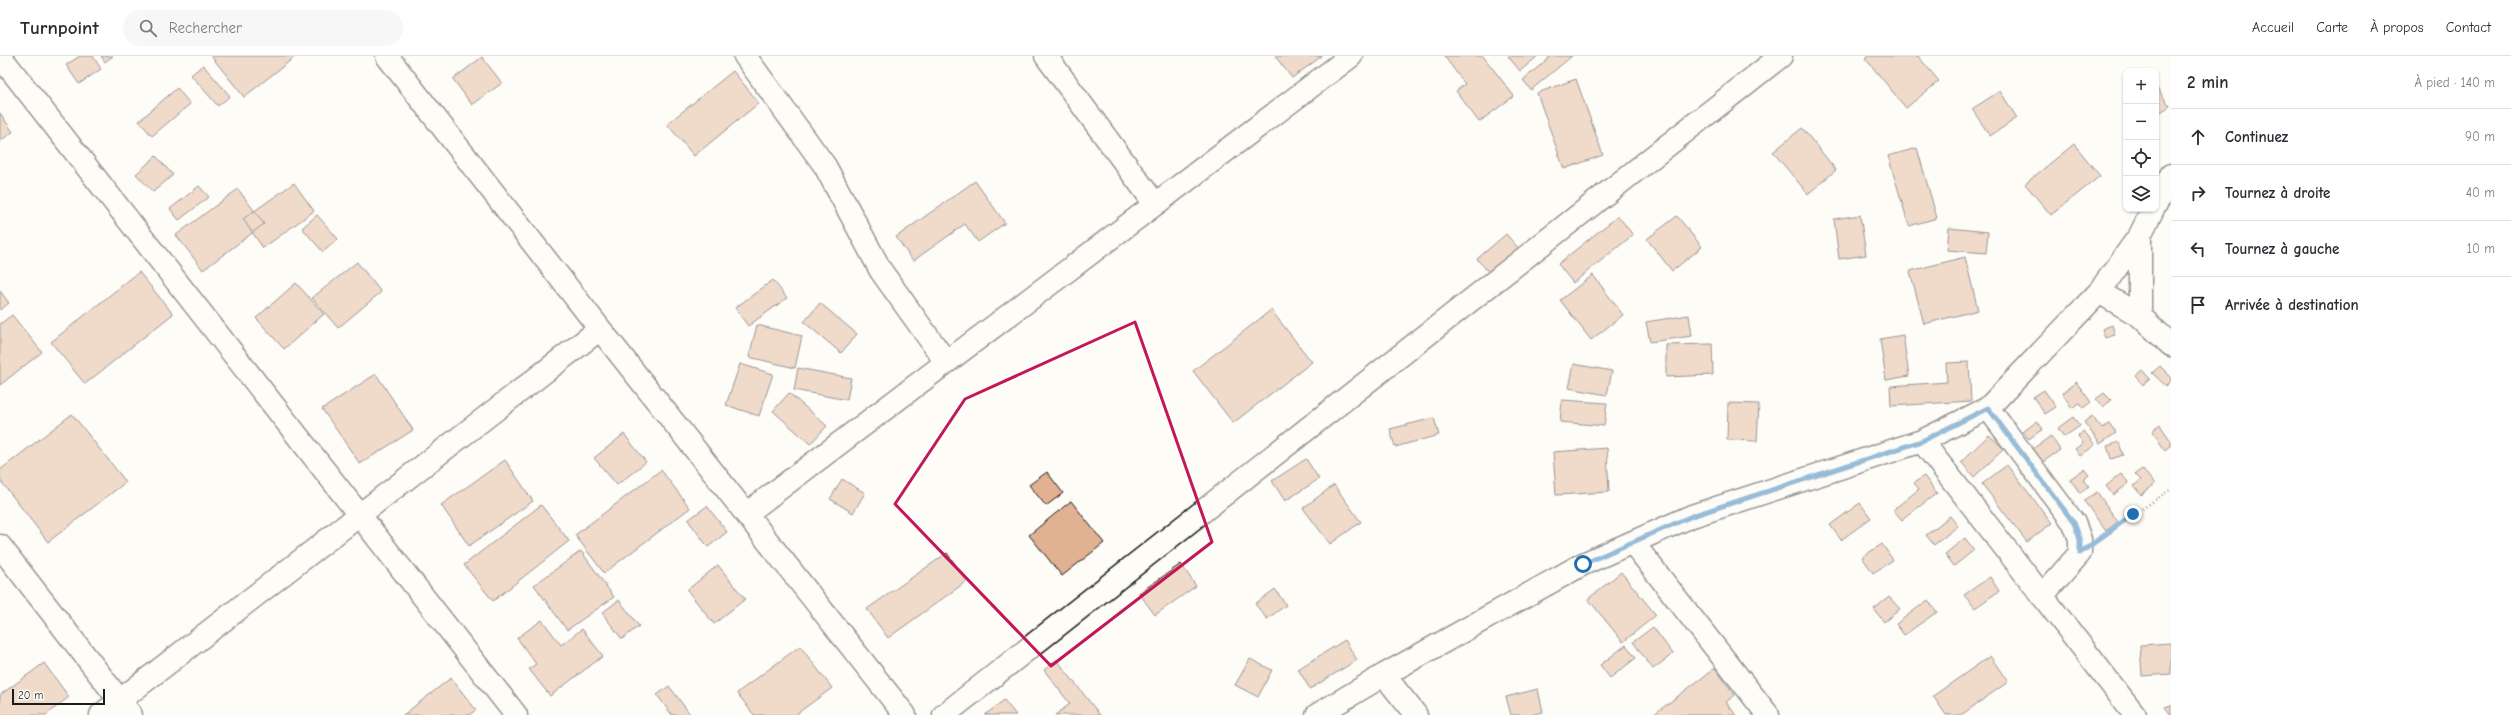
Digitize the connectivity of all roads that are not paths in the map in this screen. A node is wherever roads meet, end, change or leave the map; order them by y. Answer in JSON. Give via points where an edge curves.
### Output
{"nodes":[{"id":1,"x":0,"y":56,"type":"edge"},
{"id":2,"x":387,"y":56,"type":"edge"},
{"id":3,"x":745,"y":56,"type":"edge"},
{"id":4,"x":1046,"y":56,"type":"edge"},
{"id":5,"x":1351,"y":56,"type":"edge"},
{"id":6,"x":1781,"y":56,"type":"edge"},
{"id":7,"x":2171,"y":175,"type":"edge"},
{"id":8,"x":2159,"y":198,"type":"edge"},
{"id":9,"x":1155,"y":204,"type":"junction"},
{"id":10,"x":2152,"y":212,"type":"edge"},
{"id":11,"x":2140,"y":235,"type":"junction"},
{"id":12,"x":2099,"y":292,"type":"junction"},
{"id":13,"x":2140,"y":316,"type":"junction"},
{"id":14,"x":600,"y":329,"type":"junction"},
{"id":15,"x":2171,"y":345,"type":"edge"},
{"id":16,"x":946,"y":362,"type":"junction"},
{"id":17,"x":1988,"y":408,"type":"junction"},
{"id":18,"x":1922,"y":441,"type":"junction"},
{"id":19,"x":746,"y":514,"type":"junction"},
{"id":20,"x":359,"y":515,"type":"junction"},
{"id":21,"x":1633,"y":543,"type":"junction"},
{"id":22,"x":0,"y":546,"type":"edge"},
{"id":23,"x":2042,"y":596,"type":"junction"},
{"id":24,"x":1384,"y":675,"type":"junction"},
{"id":25,"x":125,"y":708,"type":"edge"},
{"id":26,"x":101,"y":715,"type":"edge"},
{"id":27,"x":516,"y":715,"type":"edge"},
{"id":28,"x":905,"y":715,"type":"edge"},
{"id":29,"x":944,"y":715,"type":"edge"},
{"id":30,"x":1317,"y":715,"type":"edge"},
{"id":31,"x":1416,"y":715,"type":"edge"},
{"id":32,"x":1768,"y":715,"type":"edge"},
{"id":33,"x":2134,"y":715,"type":"edge"}],
"edges":[{"from":1,"to":20,"type":"street"},
{"from":2,"to":14,"type":"street"},
{"from":3,"to":16,"type":"street","via":[[825,166],[881,271]]},
{"from":4,"to":9,"type":"street"},
{"from":5,"to":9,"type":"street"},
{"from":6,"to":29,"type":"street"},
{"from":7,"to":8,"type":"street"},
{"from":9,"to":16,"type":"street"},
{"from":10,"to":11,"type":"street"},
{"from":11,"to":12,"type":"street"},
{"from":11,"to":13,"type":"street"},
{"from":12,"to":13,"type":"street"},
{"from":12,"to":17,"type":"street"},
{"from":13,"to":15,"type":"street"},
{"from":14,"to":19,"type":"street"},
{"from":14,"to":20,"type":"street"},
{"from":16,"to":19,"type":"street"},
{"from":17,"to":18,"type":"street"},
{"from":17,"to":23,"type":"street","via":[[2074,523],[2080,539],[2080,553]]},
{"from":18,"to":21,"type":"street","via":[[1692,516]]},
{"from":18,"to":23,"type":"street"},
{"from":19,"to":28,"type":"street"},
{"from":20,"to":25,"type":"street"},
{"from":20,"to":27,"type":"street"},
{"from":21,"to":24,"type":"street","via":[[1583,564]]},
{"from":21,"to":32,"type":"street"},
{"from":22,"to":25,"type":"street"},
{"from":23,"to":33,"type":"street"},
{"from":24,"to":30,"type":"street"},
{"from":24,"to":31,"type":"street"},
{"from":25,"to":26,"type":"street"}]}
